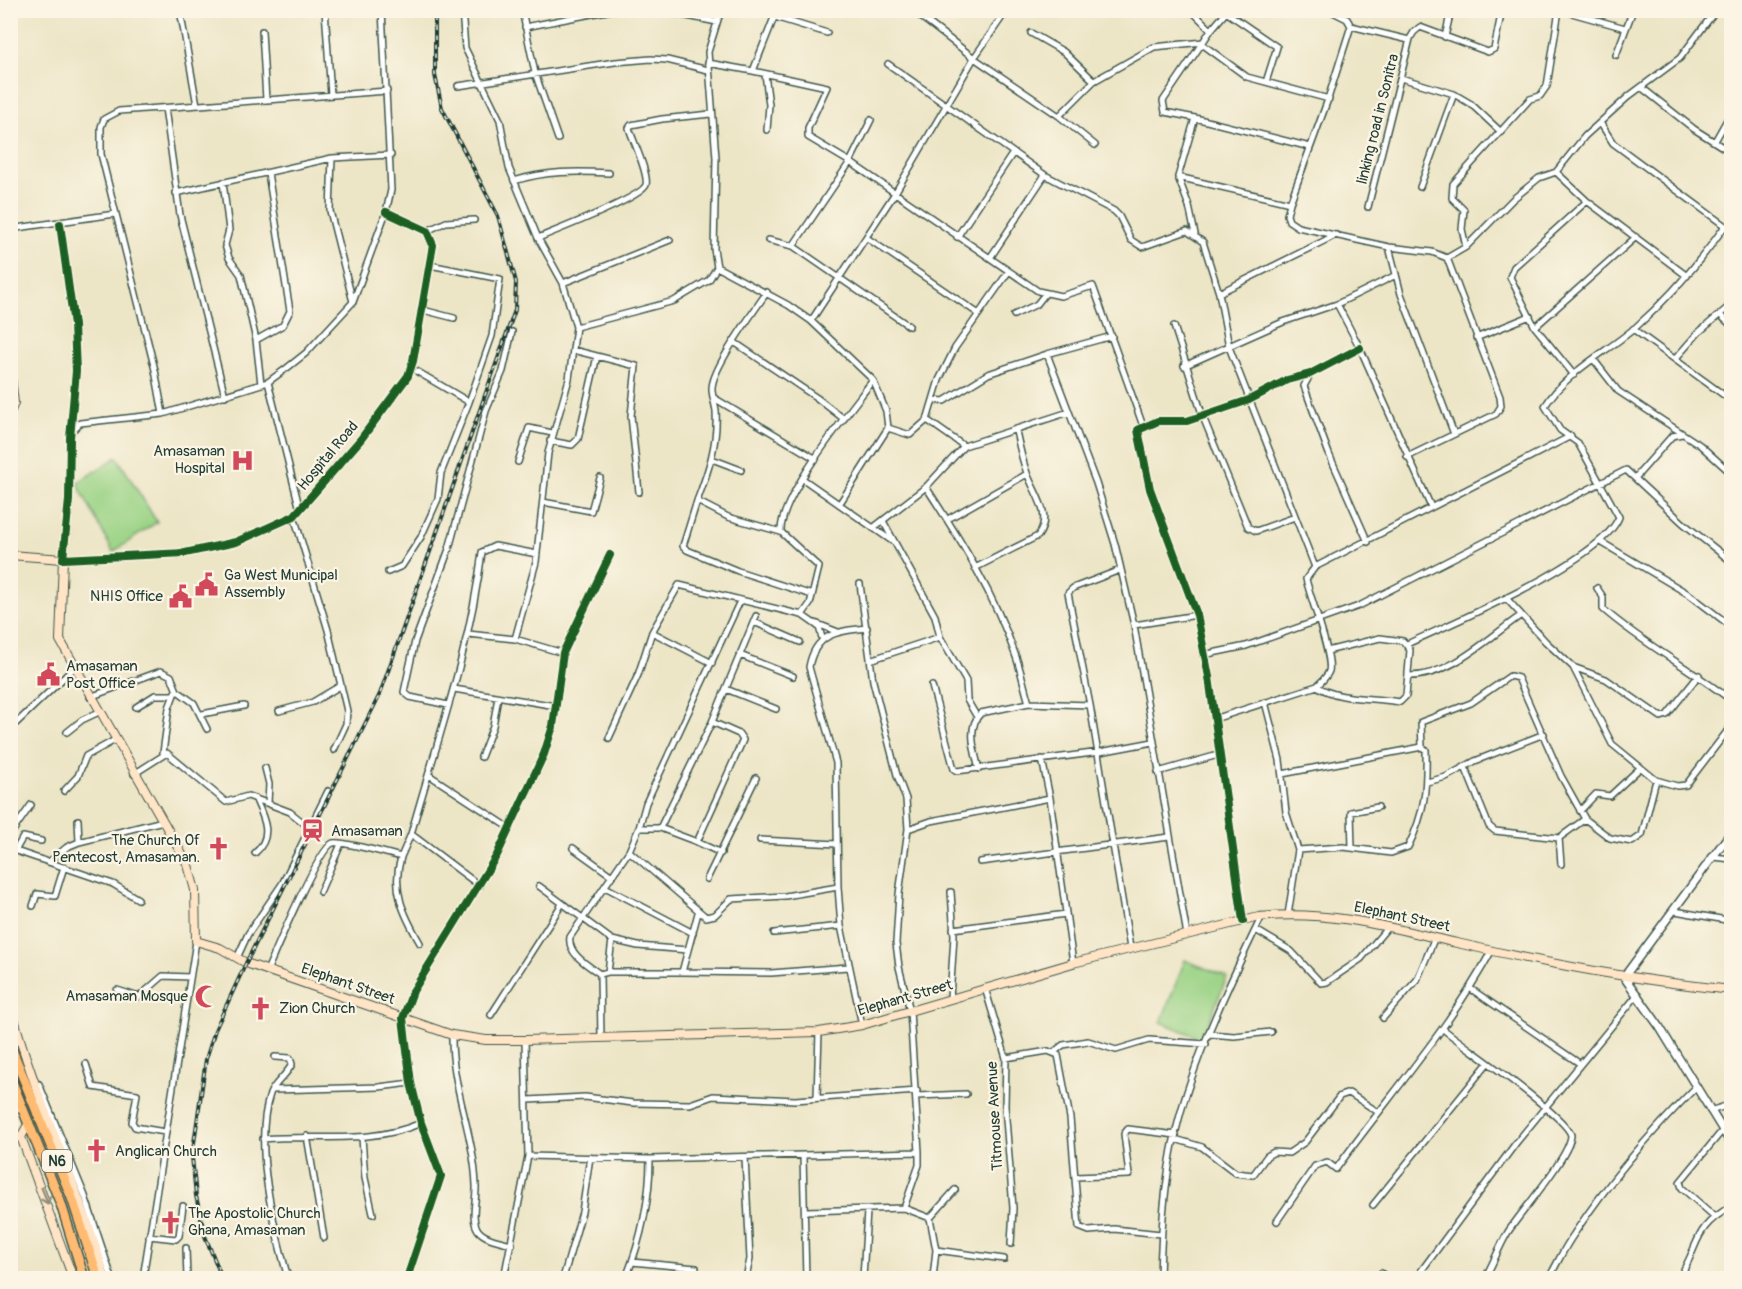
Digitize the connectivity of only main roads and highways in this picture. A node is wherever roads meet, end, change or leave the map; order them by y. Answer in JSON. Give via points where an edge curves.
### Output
{"nodes":[{"id":1,"x":10,"y":369,"type":"edge"},
{"id":2,"x":10,"y":413,"type":"edge"},
{"id":3,"x":10,"y":555,"type":"edge"},
{"id":4,"x":196,"y":942,"type":"joint"},
{"id":5,"x":1731,"y":990,"type":"edge"},
{"id":6,"x":10,"y":1004,"type":"edge"},
{"id":7,"x":10,"y":1045,"type":"edge"},
{"id":8,"x":10,"y":1077,"type":"edge"},
{"id":9,"x":10,"y":1099,"type":"edge"},
{"id":10,"x":24,"y":1112,"type":"junction"},
{"id":11,"x":29,"y":1123,"type":"junction"},
{"id":12,"x":73,"y":1278,"type":"edge"},
{"id":13,"x":84,"y":1278,"type":"edge"},
{"id":14,"x":98,"y":1278,"type":"edge"},
{"id":15,"x":105,"y":1278,"type":"edge"}],
"edges":[{"from":1,"to":2,"type":"main road","via":[[14,403]]},
{"from":3,"to":4,"type":"main road","name":"Hospital Road","via":[[63,559],[60,640],[193,879]]},
{"from":4,"to":5,"type":"main road","name":"Elephant Street","via":[[209,944],[267,971],[452,1035],[486,1040],[819,1032],[862,1025],[1072,963],[1262,916],[1340,918],[1624,977]]},
{"from":6,"to":15,"type":"main road","via":[[28,1068],[91,1227]]},
{"from":7,"to":14,"type":"highway","number":"N6","via":[[72,1198]]},
{"from":8,"to":10,"type":"highway","number":"N6"},
{"from":9,"to":10,"type":"main road"},
{"from":10,"to":11,"type":"highway","number":"N6"},
{"from":11,"to":12,"type":"main road","one_way":true,"via":[[21,1137]]},
{"from":11,"to":13,"type":"highway","number":"N6","via":[[61,1204]]}]}
